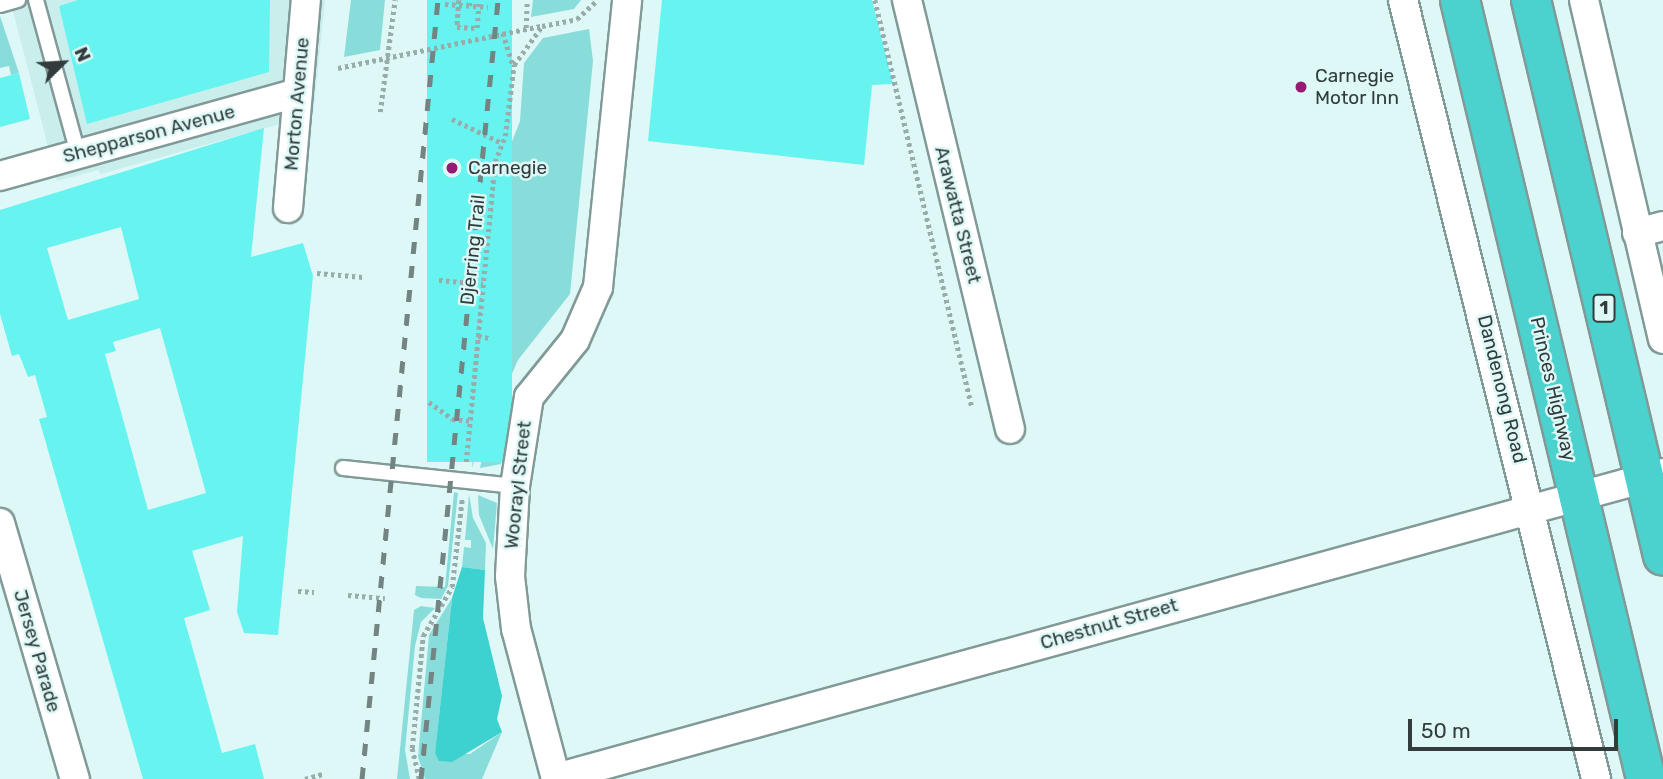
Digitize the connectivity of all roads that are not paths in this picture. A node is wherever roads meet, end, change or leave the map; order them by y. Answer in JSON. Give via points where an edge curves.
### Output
{"nodes":[{"id":1,"x":18,"y":0,"type":"edge"},
{"id":2,"x":36,"y":0,"type":"edge"},
{"id":3,"x":306,"y":0,"type":"edge"},
{"id":4,"x":627,"y":0,"type":"edge"},
{"id":5,"x":1403,"y":0,"type":"edge"},
{"id":6,"x":1460,"y":0,"type":"edge"},
{"id":7,"x":1531,"y":0,"type":"edge"},
{"id":8,"x":1584,"y":0,"type":"edge"},
{"id":9,"x":910,"y":1,"type":"edge"},
{"id":10,"x":0,"y":5,"type":"edge"},
{"id":11,"x":298,"y":93,"type":"junction"},
{"id":12,"x":78,"y":154,"type":"junction"},
{"id":13,"x":0,"y":176,"type":"edge"},
{"id":14,"x":288,"y":208,"type":"dead end"},
{"id":15,"x":1650,"y":229,"type":"edge"},
{"id":16,"x":1663,"y":339,"type":"edge"},
{"id":17,"x":1010,"y":429,"type":"dead end"},
{"id":18,"x":343,"y":468,"type":"dead end"},
{"id":19,"x":1654,"y":475,"type":"edge"},
{"id":20,"x":515,"y":486,"type":"junction"},
{"id":21,"x":1578,"y":494,"type":"junction"},
{"id":22,"x":1530,"y":507,"type":"junction"},
{"id":23,"x":0,"y":523,"type":"edge"},
{"id":24,"x":1663,"y":556,"type":"edge"},
{"id":25,"x":9,"y":584,"type":"edge"},
{"id":26,"x":75,"y":779,"type":"edge"},
{"id":27,"x":556,"y":779,"type":"edge"},
{"id":28,"x":1596,"y":779,"type":"edge"},
{"id":29,"x":1646,"y":779,"type":"edge"}],
"edges":[{"from":1,"to":10,"type":"lane"},
{"from":2,"to":12,"type":"lane"},
{"from":3,"to":11,"type":"street","name":"Morton Avenue"},
{"from":4,"to":20,"type":"street","name":"Woorayl Street","via":[[598,287],[575,340],[529,397]]},
{"from":5,"to":22,"type":"street","name":"Dandenong Road"},
{"from":6,"to":21,"type":"highway","name":"Princes Highway"},
{"from":7,"to":19,"type":"highway","number":"1"},
{"from":8,"to":15,"type":"street"},
{"from":9,"to":17,"type":"street","name":"Arawatta Street"},
{"from":11,"to":12,"type":"street","name":"Shepparson Avenue"},
{"from":11,"to":14,"type":"street","name":"Morton Avenue"},
{"from":12,"to":13,"type":"street","name":"Shepparson Avenue"},
{"from":15,"to":16,"type":"street"},
{"from":18,"to":20,"type":"lane"},
{"from":19,"to":21,"type":"street","name":"Chestnut Street"},
{"from":19,"to":24,"type":"highway","number":"1"},
{"from":20,"to":27,"type":"street","name":"Woorayl Street","via":[[510,576],[516,629]]},
{"from":21,"to":22,"type":"street","name":"Chestnut Street"},
{"from":21,"to":29,"type":"highway","name":"Princes Highway"},
{"from":22,"to":27,"type":"street","name":"Chestnut Street"},
{"from":22,"to":28,"type":"street","name":"Dandenong Road"},
{"from":23,"to":25,"type":"street","name":"Jersey Parade"},
{"from":25,"to":26,"type":"street","name":"Jersey Parade"}]}
